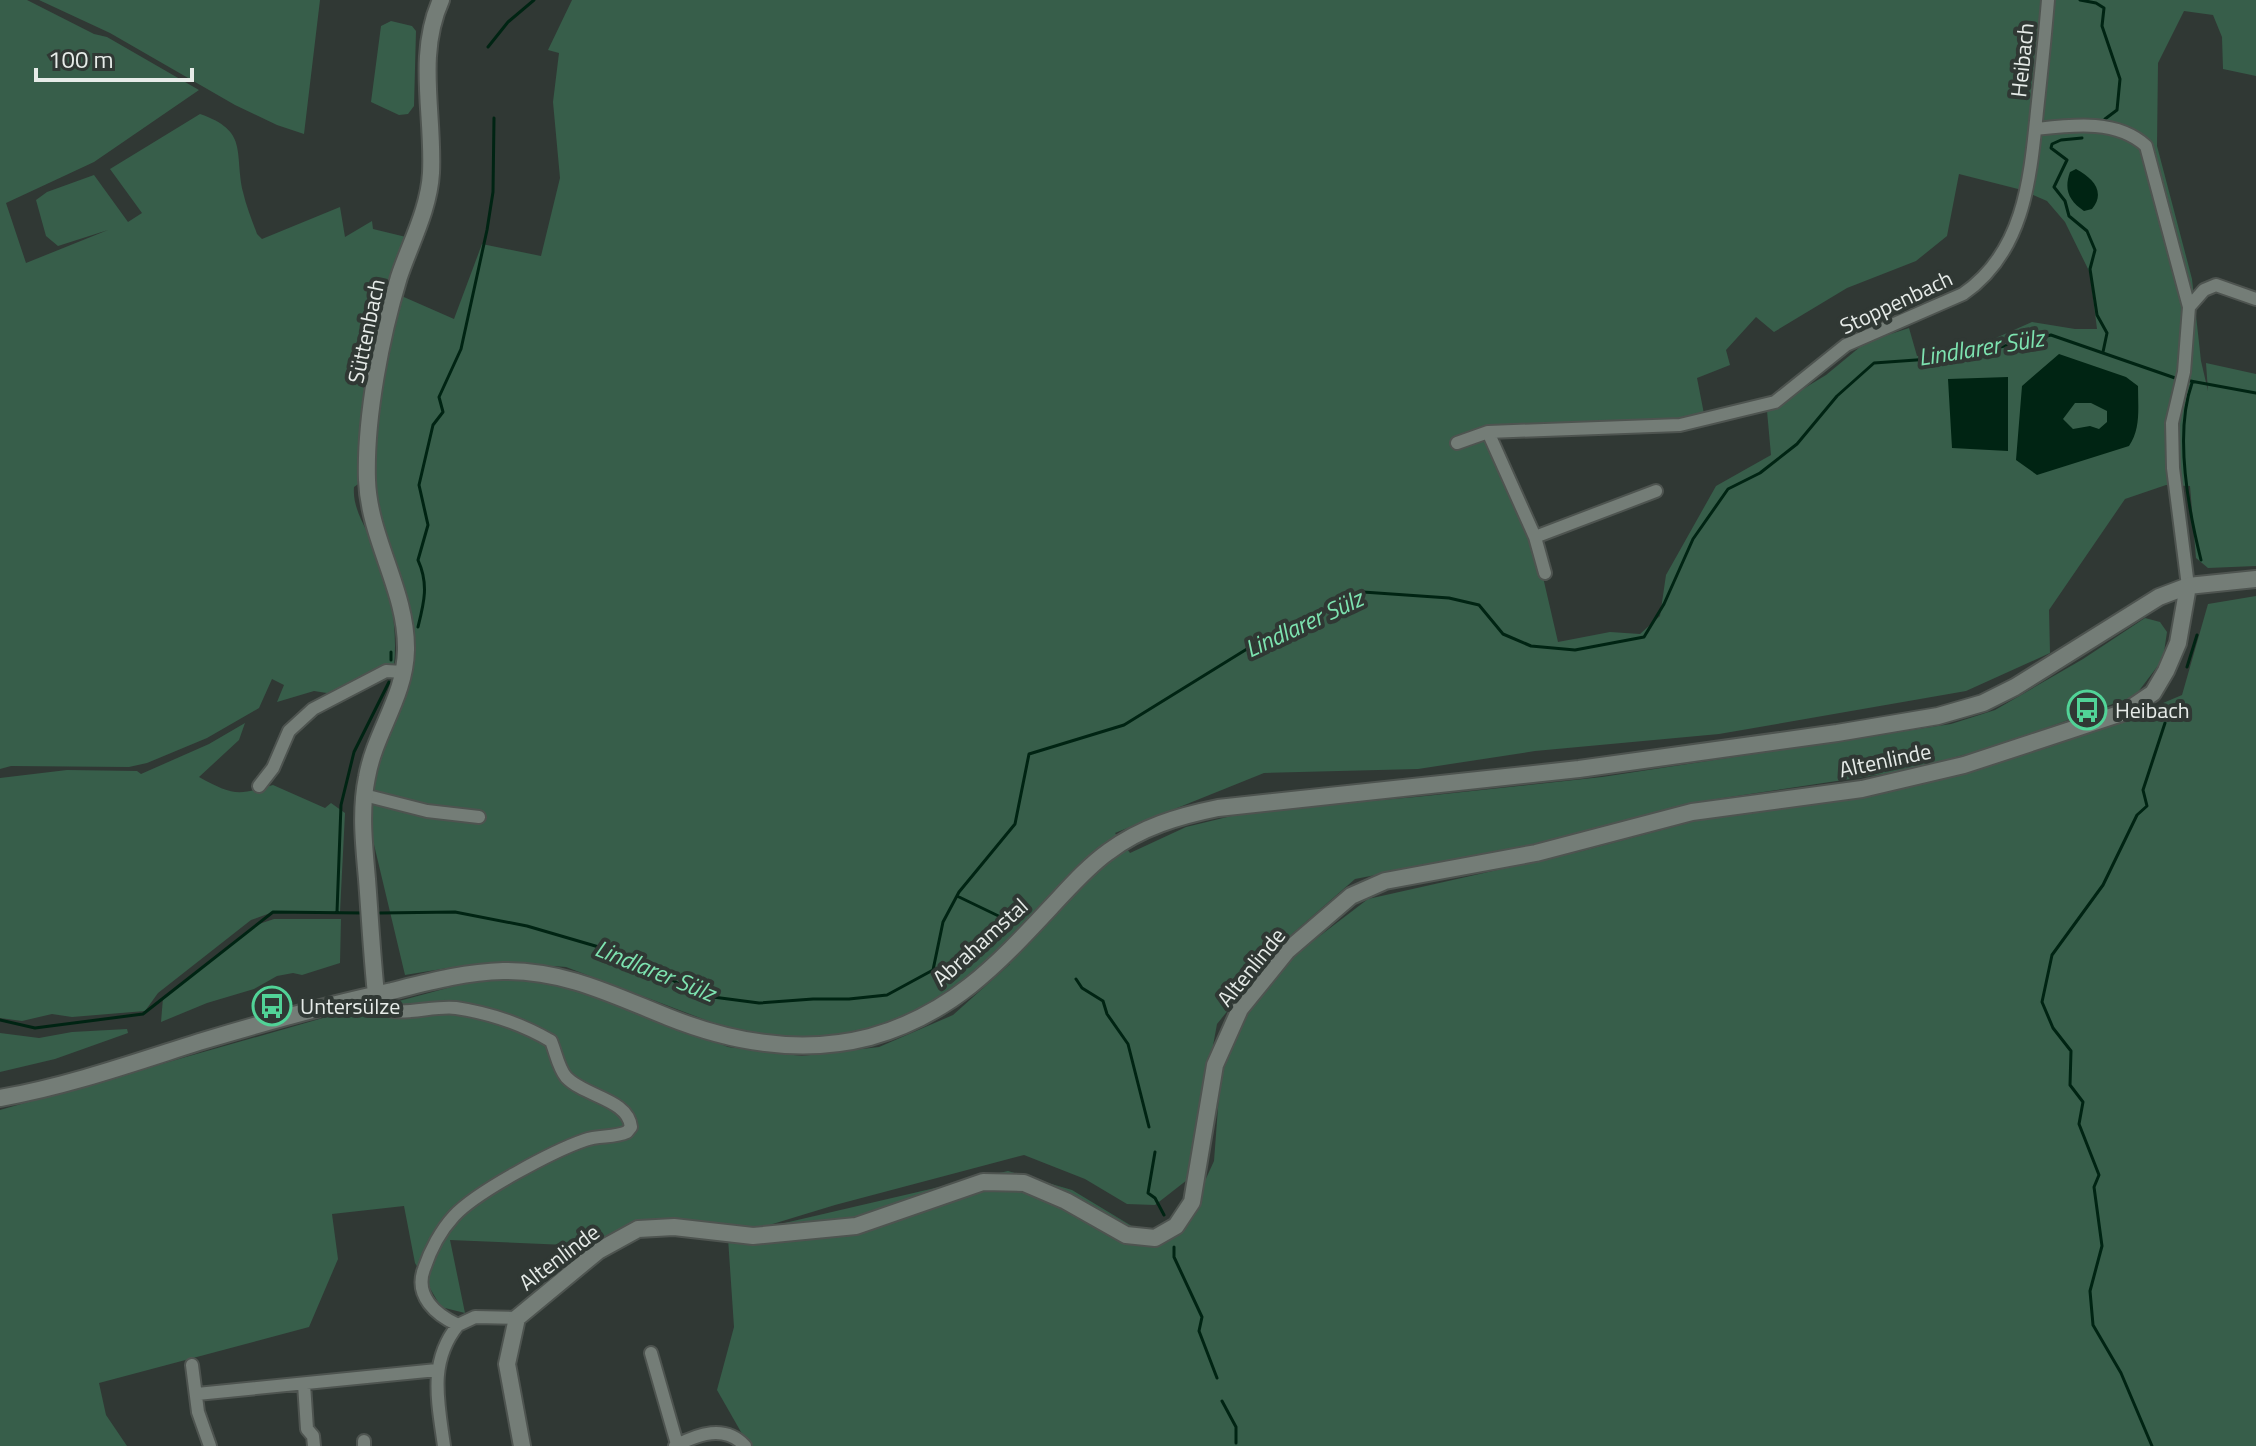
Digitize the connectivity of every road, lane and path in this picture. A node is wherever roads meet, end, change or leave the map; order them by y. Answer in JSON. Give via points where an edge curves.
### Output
{"nodes":[{"id":1,"x":441,"y":0,"type":"edge"},
{"id":2,"x":2048,"y":0,"type":"edge"},
{"id":3,"x":2036,"y":129,"type":"junction"},
{"id":4,"x":2256,"y":299,"type":"edge"},
{"id":5,"x":2189,"y":307,"type":"junction"},
{"id":6,"x":1488,"y":432,"type":"junction"},
{"id":7,"x":1457,"y":443,"type":"dead end"},
{"id":8,"x":1656,"y":491,"type":"dead end"},
{"id":9,"x":1535,"y":537,"type":"junction"},
{"id":10,"x":1545,"y":573,"type":"dead end"},
{"id":11,"x":2256,"y":579,"type":"edge"},
{"id":12,"x":2188,"y":586,"type":"junction"},
{"id":13,"x":404,"y":672,"type":"junction"},
{"id":14,"x":259,"y":786,"type":"dead end"},
{"id":15,"x":364,"y":795,"type":"junction"},
{"id":16,"x":479,"y":817,"type":"dead end"},
{"id":17,"x":376,"y":994,"type":"junction"},
{"id":18,"x":0,"y":1098,"type":"edge"},
{"id":19,"x":517,"y":1318,"type":"junction"},
{"id":20,"x":458,"y":1325,"type":"junction"},
{"id":21,"x":651,"y":1353,"type":"dead end"},
{"id":22,"x":192,"y":1365,"type":"dead end"},
{"id":23,"x":437,"y":1370,"type":"junction"},
{"id":24,"x":304,"y":1384,"type":"junction"},
{"id":25,"x":197,"y":1394,"type":"junction"},
{"id":26,"x":676,"y":1445,"type":"edge"},
{"id":27,"x":210,"y":1446,"type":"edge"},
{"id":28,"x":314,"y":1446,"type":"edge"},
{"id":29,"x":444,"y":1446,"type":"edge"},
{"id":30,"x":522,"y":1446,"type":"edge"},
{"id":31,"x":745,"y":1446,"type":"edge"}],
"edges":[{"from":1,"to":13,"type":"street","name":"Süttenbach","via":[[427,51],[429,189],[385,333],[368,454],[370,506],[403,619]]},
{"from":2,"to":3,"type":"street","name":"Heibach"},
{"from":3,"to":5,"type":"street","name":"Heibach","via":[[2081,124],[2116,130],[2146,146]]},
{"from":3,"to":6,"type":"street","name":"Stoppenbach","via":[[2027,196],[2000,258],[1980,282],[1846,345],[1775,402],[1680,425]]},
{"from":4,"to":5,"type":"street","via":[[2216,285]]},
{"from":5,"to":12,"type":"street","name":"Heibach","via":[[2184,372],[2172,423]]},
{"from":6,"to":7,"type":"street","name":"Stoppenbach"},
{"from":6,"to":9,"type":"street"},
{"from":8,"to":9,"type":"street"},
{"from":9,"to":10,"type":"street"},
{"from":11,"to":12,"type":"street","name":"Abrahamstal"},
{"from":12,"to":17,"type":"street","name":"Abrahamstal","via":[[2119,620],[2015,687],[1938,716],[1595,767],[1179,816],[1107,852],[966,991],[933,1013],[842,1043],[804,1046],[739,1040],[667,1017],[600,987],[525,971],[479,972]]},
{"from":12,"to":19,"type":"street","name":"Altenlinde","via":[[2178,643],[2166,671],[2153,693],[2125,712],[1906,779],[1692,812],[1536,853],[1385,881],[1351,896],[1287,951],[1240,1009],[1215,1065],[1192,1202],[1176,1226],[1155,1238],[1126,1235],[1024,1183],[983,1182],[856,1226],[753,1236],[674,1227],[638,1229],[598,1251]]},
{"from":13,"to":14,"type":"street","via":[[386,671],[313,709],[289,731]]},
{"from":13,"to":15,"type":"street","name":"Süttenbach","via":[[373,752]]},
{"from":15,"to":16,"type":"street"},
{"from":15,"to":17,"type":"street","name":"Süttenbach"},
{"from":17,"to":18,"type":"street","name":"Abrahamstal","via":[[65,1085]]},
{"from":17,"to":20,"type":"street","via":[[381,1007],[393,1012],[454,1008],[538,1033],[551,1041],[566,1076],[581,1090],[617,1105],[630,1120],[627,1132],[565,1148],[455,1215],[421,1279],[432,1309]]},
{"from":19,"to":20,"type":"street","via":[[475,1317]]},
{"from":19,"to":30,"type":"street","name":"Altenlinde","via":[[507,1364]]},
{"from":20,"to":23,"type":"street"},
{"from":21,"to":26,"type":"street"},
{"from":22,"to":25,"type":"street"},
{"from":23,"to":24,"type":"street"},
{"from":23,"to":29,"type":"street"},
{"from":24,"to":25,"type":"street"},
{"from":24,"to":28,"type":"street","via":[[307,1429]]},
{"from":25,"to":27,"type":"street"},
{"from":26,"to":31,"type":"street","via":[[710,1432],[728,1433]]}]}
